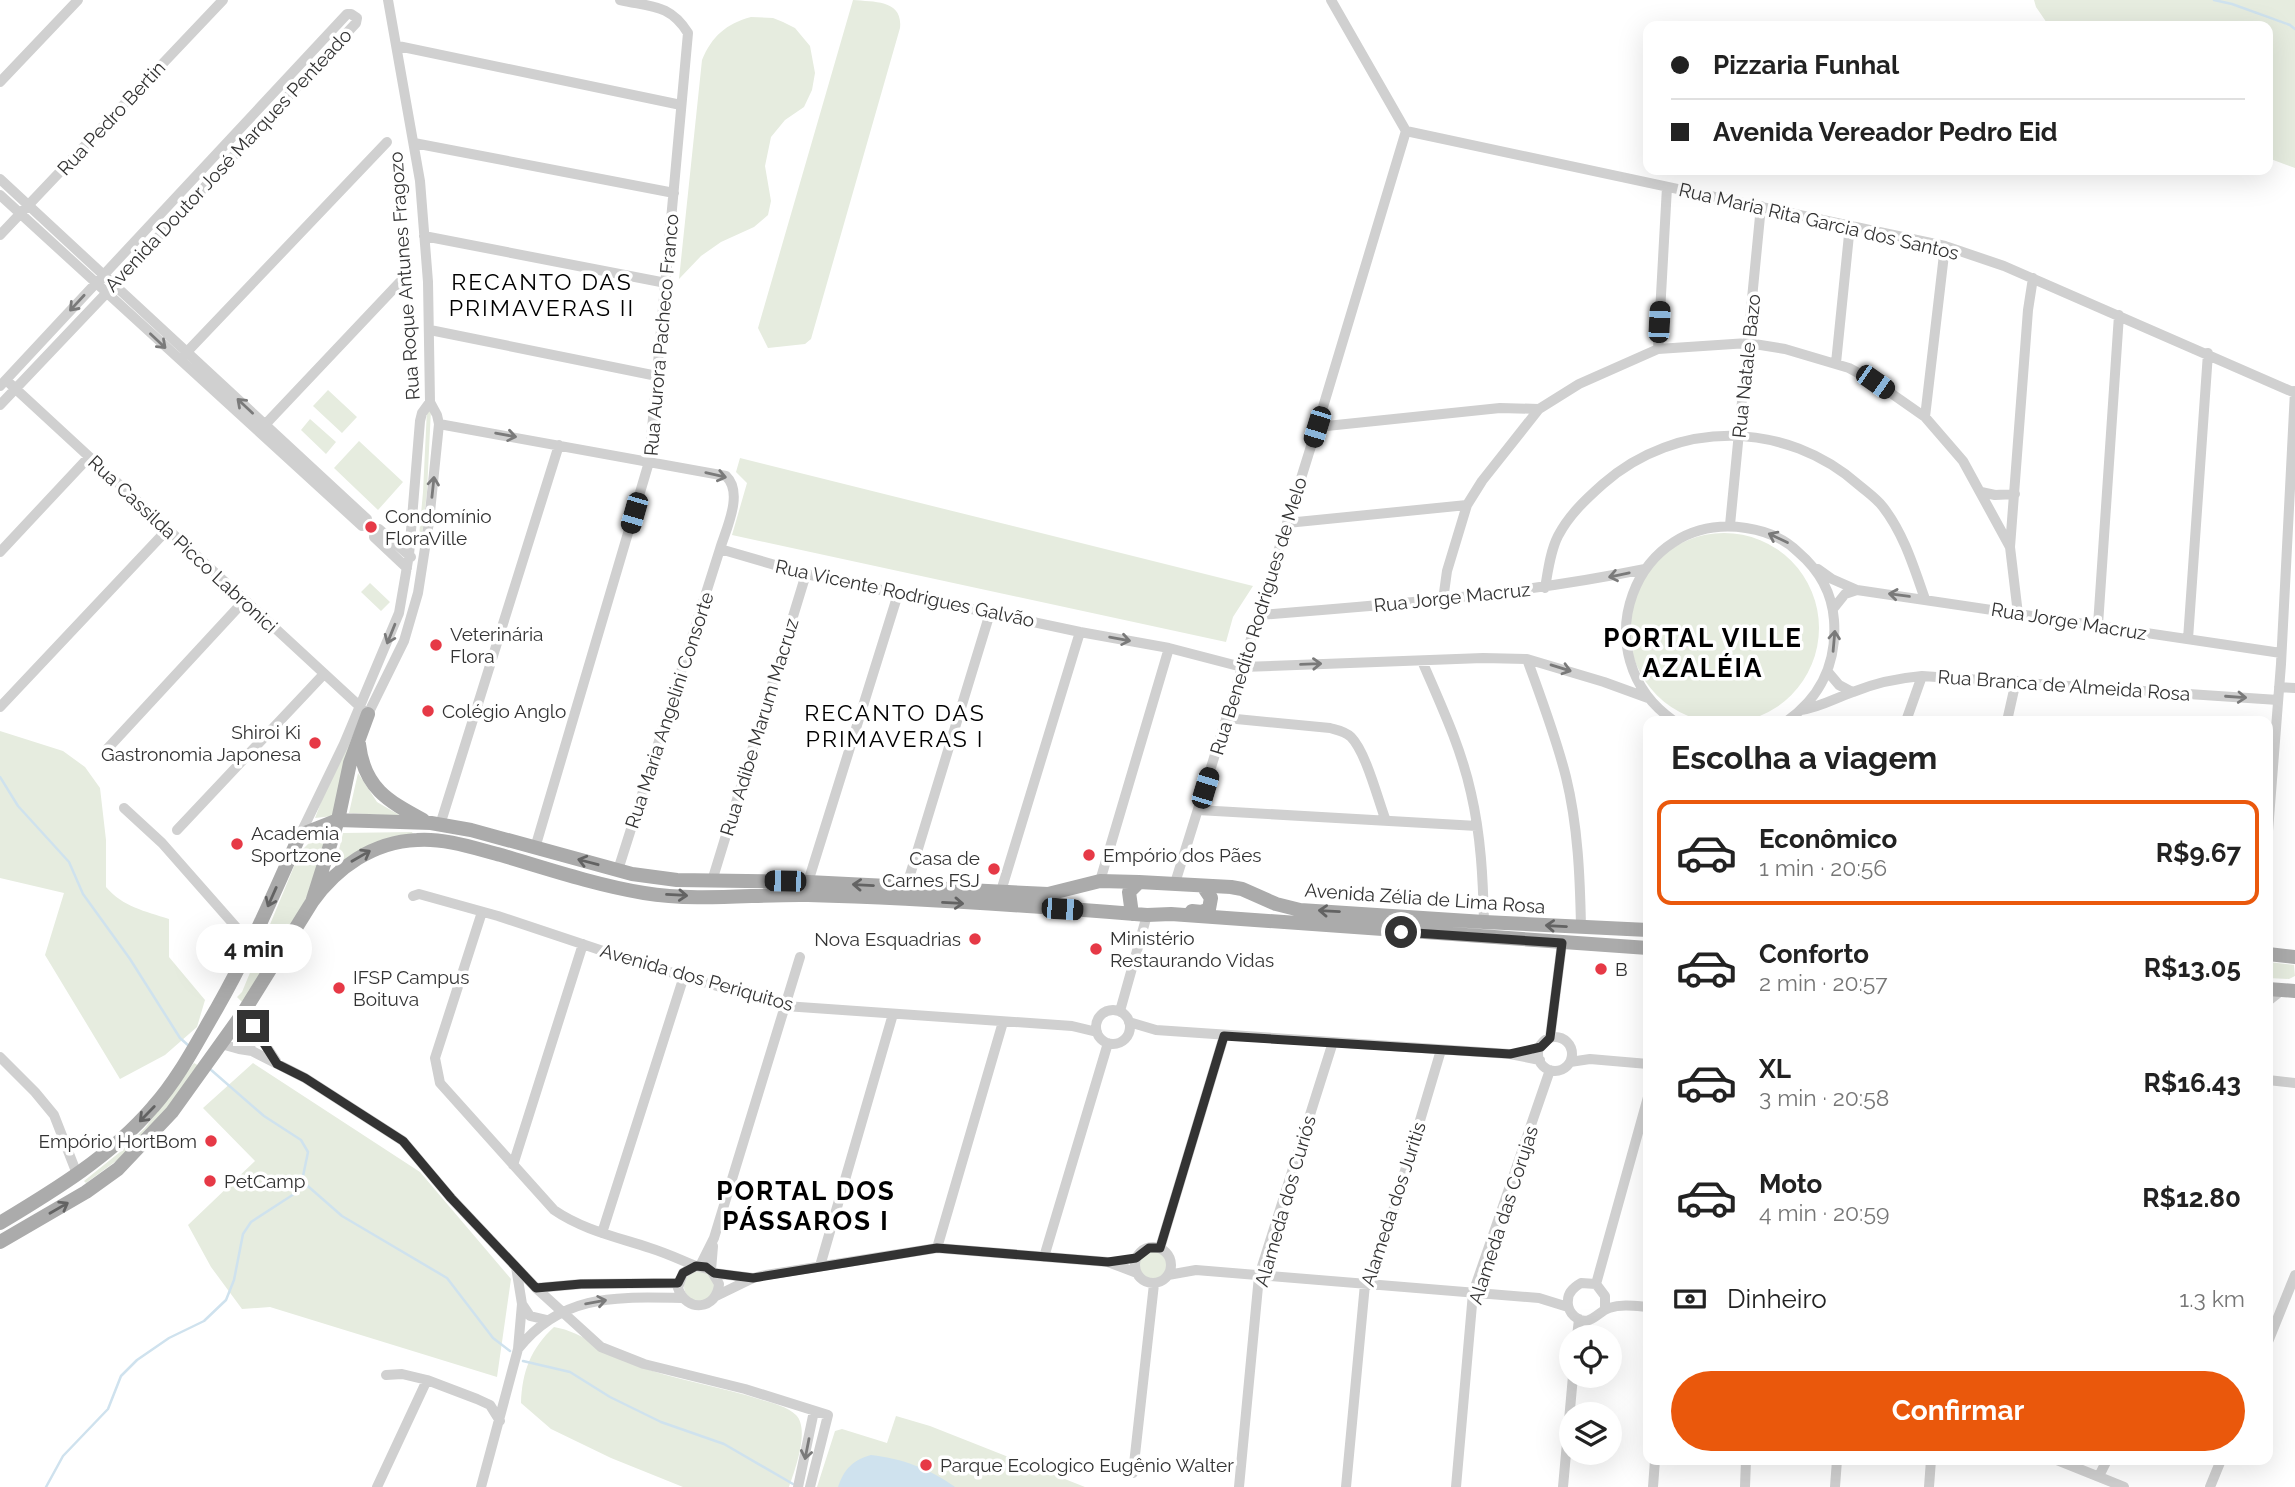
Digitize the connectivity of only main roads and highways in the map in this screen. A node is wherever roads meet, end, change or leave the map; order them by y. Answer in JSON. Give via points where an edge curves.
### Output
{"nodes":[{"id":1,"x":364,"y":711,"type":"road end"},
{"id":2,"x":358,"y":740,"type":"junction"},
{"id":3,"x":338,"y":820,"type":"junction"},
{"id":4,"x":435,"y":824,"type":"junction"},
{"id":5,"x":300,"y":835,"type":"joint"},
{"id":6,"x":1139,"y":882,"type":"junction"},
{"id":7,"x":1203,"y":886,"type":"junction"},
{"id":8,"x":312,"y":902,"type":"junction"},
{"id":9,"x":1140,"y":914,"type":"junction"},
{"id":10,"x":1171,"y":915,"type":"junction"},
{"id":11,"x":1643,"y":930,"type":"edge"},
{"id":12,"x":1643,"y":948,"type":"edge"},
{"id":13,"x":2273,"y":955,"type":"edge"},
{"id":14,"x":2295,"y":957,"type":"edge"},
{"id":15,"x":220,"y":1003,"type":"junction"},
{"id":16,"x":243,"y":1013,"type":"junction"},
{"id":17,"x":203,"y":1034,"type":"junction"},
{"id":18,"x":219,"y":1048,"type":"junction"},
{"id":19,"x":0,"y":1223,"type":"edge"},
{"id":20,"x":0,"y":1242,"type":"edge"}],
"edges":[{"from":1,"to":2,"type":"main road","name":"Rua Roque Antunes Fragozo"},
{"from":2,"to":3,"type":"main road","name":"Rua Roque Antunes Fragozo"},
{"from":2,"to":4,"type":"main road","name":"Avenida Zélia de Lima Rosa","via":[[362,764],[375,787],[392,802]]},
{"from":3,"to":4,"type":"main road","name":"Avenida Zélia de Lima Rosa"},
{"from":3,"to":5,"type":"main road","name":"Avenida Zélia de Lima Rosa"},
{"from":3,"to":8,"type":"main road","name":"Rua Roque Antunes Fragozo"},
{"from":6,"to":4,"type":"main road","name":"Avenida Zélia de Lima Rosa","one_way":true,"via":[[1100,881],[1048,894],[677,880],[618,870]]},
{"from":5,"to":15,"type":"main road","name":"Rua Roque Antunes Fragozo","one_way":true},
{"from":6,"to":7,"type":"main road","name":"Avenida Zélia de Lima Rosa"},
{"from":6,"to":9,"type":"main road","via":[[1129,892]]},
{"from":7,"to":10,"type":"main road","name":"Avenida Zélia de Lima Rosa","via":[[1211,898],[1209,909]]},
{"from":11,"to":7,"type":"main road","name":"Avenida Zélia de Lima Rosa","one_way":true,"via":[[1300,910],[1242,889]]},
{"from":8,"to":9,"type":"main road","name":"Avenida Zélia de Lima Rosa","one_way":true,"via":[[333,877],[361,856],[385,845],[423,839],[468,846],[646,894],[808,895]]},
{"from":8,"to":16,"type":"main road","name":"Rua Roque Antunes Fragozo"},
{"from":9,"to":10,"type":"main road","name":"Avenida Zélia de Lima Rosa"},
{"from":10,"to":12,"type":"main road","name":"Avenida Zélia de Lima Rosa"},
{"from":13,"to":14,"type":"main road"},
{"from":15,"to":16,"type":"main road"},
{"from":15,"to":17,"type":"main road","name":"Rua Roque Antunes Fragozo"},
{"from":16,"to":18,"type":"main road","name":"Rua Roque Antunes Fragozo"},
{"from":17,"to":18,"type":"main road"},
{"from":17,"to":19,"type":"main road","name":"Rua Roque Antunes Fragozo","one_way":true,"via":[[155,1106],[126,1135],[77,1174]]},
{"from":20,"to":18,"type":"main road","name":"Rua Roque Antunes Fragozo","one_way":true,"via":[[118,1169],[172,1112]]}]}
